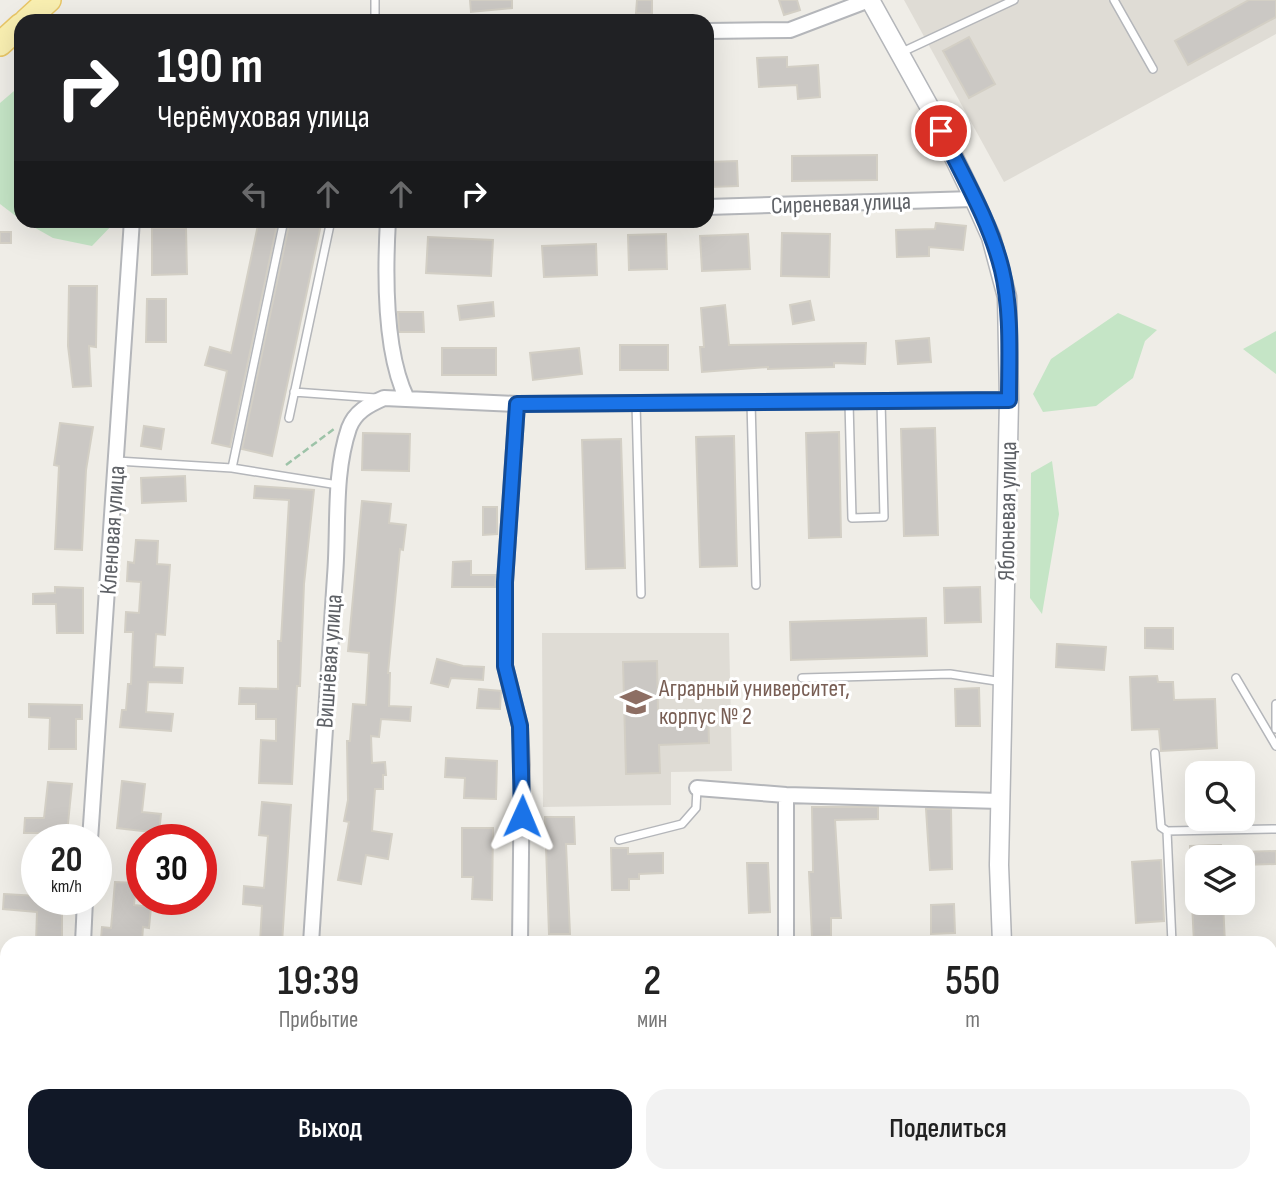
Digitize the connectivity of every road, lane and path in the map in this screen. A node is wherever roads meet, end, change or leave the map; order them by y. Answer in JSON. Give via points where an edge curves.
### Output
{"nodes":[{"id":1,"x":50,"y":0,"type":"edge"},
{"id":2,"x":869,"y":0,"type":"edge"},
{"id":3,"x":1014,"y":0,"type":"edge"},
{"id":4,"x":1114,"y":0,"type":"edge"},
{"id":5,"x":34,"y":14,"type":"edge"},
{"id":6,"x":14,"y":31,"type":"edge"},
{"id":7,"x":714,"y":31,"type":"edge"},
{"id":8,"x":0,"y":44,"type":"edge"},
{"id":9,"x":899,"y":53,"type":"junction"},
{"id":10,"x":1153,"y":69,"type":"dead end"},
{"id":11,"x":974,"y":199,"type":"junction"},
{"id":12,"x":714,"y":208,"type":"edge"},
{"id":13,"x":132,"y":228,"type":"edge"},
{"id":14,"x":282,"y":228,"type":"edge"},
{"id":15,"x":329,"y":228,"type":"edge"},
{"id":16,"x":388,"y":228,"type":"edge"},
{"id":17,"x":295,"y":392,"type":"junction"},
{"id":18,"x":384,"y":398,"type":"junction"},
{"id":19,"x":407,"y":399,"type":"junction"},
{"id":20,"x":1009,"y":400,"type":"junction"},
{"id":21,"x":849,"y":401,"type":"junction"},
{"id":22,"x":881,"y":401,"type":"junction"},
{"id":23,"x":751,"y":402,"type":"junction"},
{"id":24,"x":636,"y":403,"type":"junction"},
{"id":25,"x":517,"y":404,"type":"junction"},
{"id":26,"x":357,"y":413,"type":"junction"},
{"id":27,"x":289,"y":418,"type":"dead end"},
{"id":28,"x":117,"y":461,"type":"junction"},
{"id":29,"x":232,"y":468,"type":"junction"},
{"id":30,"x":263,"y":473,"type":"junction"},
{"id":31,"x":338,"y":485,"type":"junction"},
{"id":32,"x":756,"y":584,"type":"dead end"},
{"id":33,"x":641,"y":594,"type":"dead end"},
{"id":34,"x":802,"y":678,"type":"dead end"},
{"id":35,"x":1236,"y":678,"type":"dead end"},
{"id":36,"x":1003,"y":681,"type":"junction"},
{"id":37,"x":1276,"y":704,"type":"edge"},
{"id":38,"x":1276,"y":729,"type":"edge"},
{"id":39,"x":1276,"y":746,"type":"edge"},
{"id":40,"x":1155,"y":754,"type":"dead end"},
{"id":41,"x":697,"y":788,"type":"joint"},
{"id":42,"x":786,"y":795,"type":"junction"},
{"id":43,"x":1000,"y":801,"type":"junction"},
{"id":44,"x":91,"y":824,"type":"edge"},
{"id":45,"x":1276,"y":829,"type":"edge"},
{"id":46,"x":1167,"y":831,"type":"junction"},
{"id":47,"x":619,"y":840,"type":"dead end"},
{"id":48,"x":84,"y":915,"type":"edge"},
{"id":49,"x":83,"y":936,"type":"edge"},
{"id":50,"x":311,"y":936,"type":"edge"},
{"id":51,"x":520,"y":936,"type":"edge"},
{"id":52,"x":786,"y":936,"type":"edge"},
{"id":53,"x":1002,"y":936,"type":"edge"},
{"id":54,"x":1172,"y":936,"type":"edge"}],
"edges":[{"from":1,"to":5,"type":"main road"},
{"from":2,"to":7,"type":"street","via":[[790,30]]},
{"from":2,"to":9,"type":"street","name":"Яблоневая улица"},
{"from":3,"to":9,"type":"lane"},
{"from":4,"to":10,"type":"lane"},
{"from":6,"to":8,"type":"main road"},
{"from":9,"to":11,"type":"street","name":"Яблоневая улица"},
{"from":11,"to":12,"type":"street","name":"Сиреневая улица"},
{"from":11,"to":20,"type":"street","name":"Яблоневая улица","via":[[1005,287]]},
{"from":13,"to":28,"type":"street","name":"Кленовая улица"},
{"from":14,"to":29,"type":"lane"},
{"from":15,"to":17,"type":"lane"},
{"from":16,"to":19,"type":"street","via":[[395,370]]},
{"from":17,"to":18,"type":"lane"},
{"from":17,"to":27,"type":"lane"},
{"from":18,"to":19,"type":"street"},
{"from":18,"to":26,"type":"street"},
{"from":19,"to":25,"type":"street"},
{"from":20,"to":22,"type":"street"},
{"from":20,"to":36,"type":"street","name":"Яблоневая улица"},
{"from":21,"to":22,"type":"street"},
{"from":21,"to":22,"type":"lane","via":[[852,518],[884,517]]},
{"from":21,"to":23,"type":"street"},
{"from":23,"to":24,"type":"street"},
{"from":23,"to":32,"type":"lane"},
{"from":24,"to":25,"type":"street"},
{"from":24,"to":33,"type":"lane"},
{"from":25,"to":51,"type":"street","via":[[505,582],[505,666],[521,739]]},
{"from":26,"to":30,"type":"path","via":[[295,461]]},
{"from":26,"to":31,"type":"street","name":"Вишнёвая улица","via":[[349,427]]},
{"from":28,"to":29,"type":"lane"},
{"from":28,"to":44,"type":"street","name":"Кленовая улица"},
{"from":29,"to":30,"type":"lane"},
{"from":30,"to":31,"type":"lane"},
{"from":31,"to":50,"type":"street","name":"Вишнёвая улица"},
{"from":34,"to":36,"type":"lane","via":[[950,674]]},
{"from":35,"to":39,"type":"lane"},
{"from":36,"to":43,"type":"street","name":"Яблоневая улица"},
{"from":37,"to":38,"type":"lane"},
{"from":40,"to":46,"type":"lane","via":[[1158,818]]},
{"from":41,"to":42,"type":"street"},
{"from":41,"to":47,"type":"lane","via":[[696,808],[682,824]]},
{"from":42,"to":43,"type":"street"},
{"from":42,"to":52,"type":"street"},
{"from":43,"to":53,"type":"street","name":"Яблоневая улица"},
{"from":45,"to":46,"type":"lane"},
{"from":46,"to":54,"type":"lane"},
{"from":48,"to":49,"type":"street"}]}
